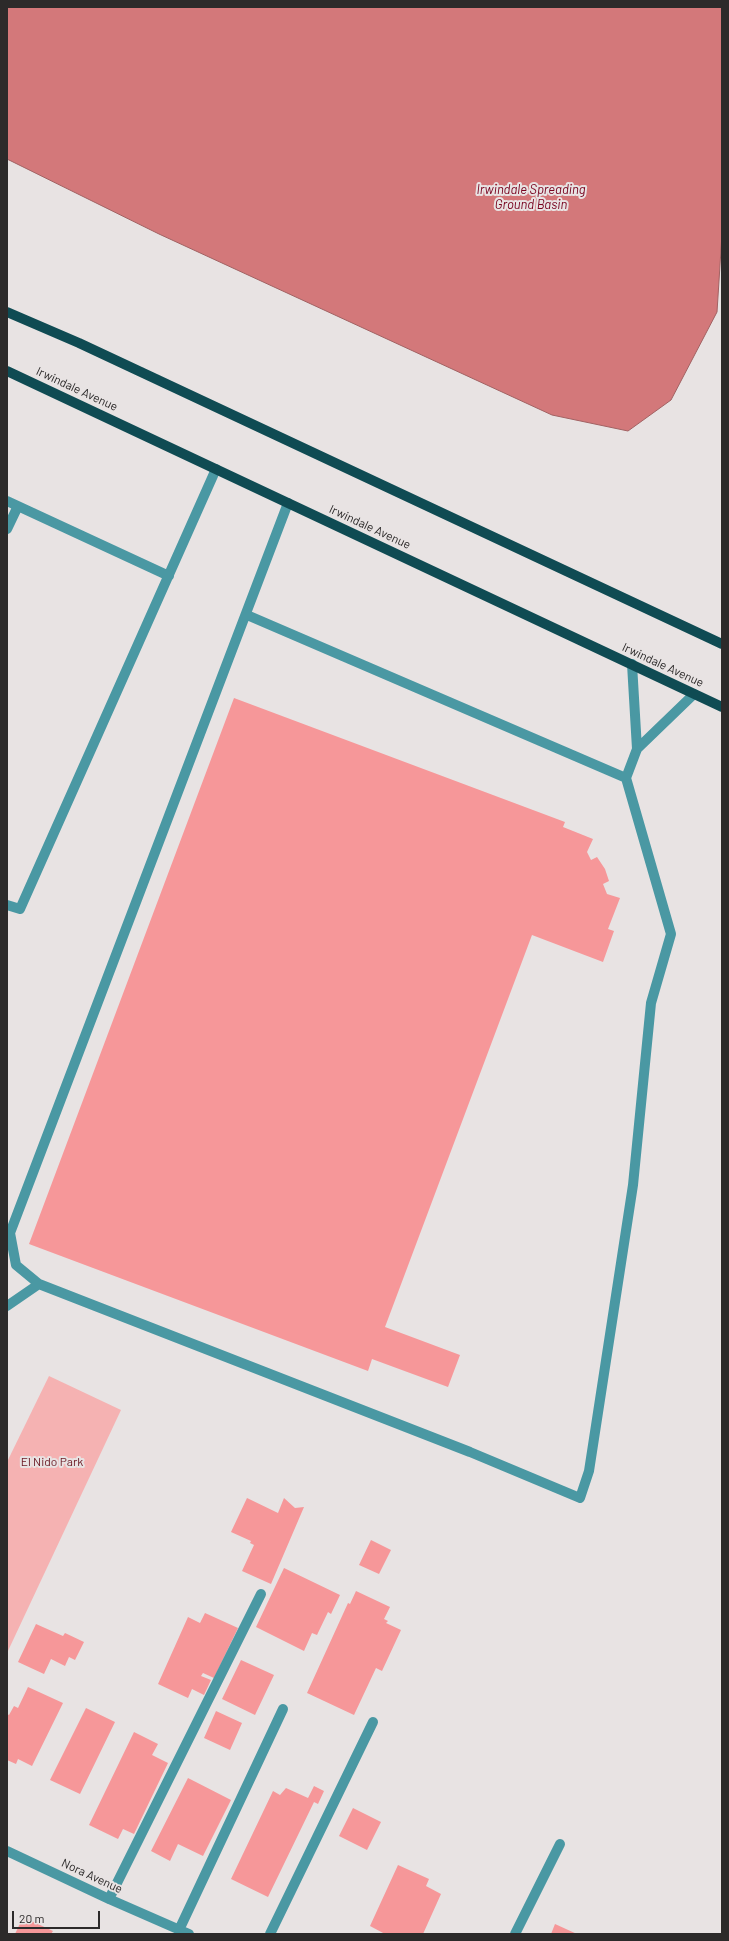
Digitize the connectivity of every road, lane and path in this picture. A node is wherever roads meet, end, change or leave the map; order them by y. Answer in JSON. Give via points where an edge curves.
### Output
{"nodes":[{"id":1,"x":7,"y":312,"type":"edge"},
{"id":2,"x":7,"y":371,"type":"edge"},
{"id":3,"x":216,"y":468,"type":"junction"},
{"id":4,"x":7,"y":501,"type":"edge"},
{"id":5,"x":288,"y":503,"type":"junction"},
{"id":6,"x":18,"y":506,"type":"junction"},
{"id":7,"x":7,"y":529,"type":"edge"},
{"id":8,"x":169,"y":576,"type":"junction"},
{"id":9,"x":247,"y":615,"type":"junction"},
{"id":10,"x":722,"y":644,"type":"edge"},
{"id":11,"x":632,"y":664,"type":"junction"},
{"id":12,"x":694,"y":694,"type":"junction"},
{"id":13,"x":722,"y":707,"type":"edge"},
{"id":14,"x":637,"y":749,"type":"junction"},
{"id":15,"x":626,"y":778,"type":"junction"},
{"id":16,"x":7,"y":905,"type":"edge"},
{"id":17,"x":39,"y":1284,"type":"junction"},
{"id":18,"x":7,"y":1306,"type":"edge"},
{"id":19,"x":261,"y":1594,"type":"dead end"},
{"id":20,"x":283,"y":1709,"type":"dead end"},
{"id":21,"x":374,"y":1722,"type":"dead end"},
{"id":22,"x":560,"y":1844,"type":"dead end"},
{"id":23,"x":7,"y":1851,"type":"edge"},
{"id":24,"x":109,"y":1899,"type":"junction"},
{"id":25,"x":184,"y":1932,"type":"edge"},
{"id":26,"x":270,"y":1934,"type":"edge"},
{"id":27,"x":515,"y":1934,"type":"edge"}],
"edges":[{"from":1,"to":10,"type":"main road","via":[[87,346]]},
{"from":2,"to":3,"type":"main road","name":"Irwindale Avenue"},
{"from":3,"to":5,"type":"main road","name":"Irwindale Avenue"},
{"from":3,"to":8,"type":"street"},
{"from":4,"to":6,"type":"street"},
{"from":5,"to":9,"type":"street"},
{"from":5,"to":11,"type":"main road","name":"Irwindale Avenue"},
{"from":6,"to":7,"type":"street"},
{"from":6,"to":8,"type":"street"},
{"from":8,"to":16,"type":"street","via":[[20,909]]},
{"from":9,"to":15,"type":"street"},
{"from":9,"to":17,"type":"street","via":[[10,1233],[16,1265]]},
{"from":11,"to":12,"type":"main road","name":"Irwindale Avenue"},
{"from":11,"to":14,"type":"street"},
{"from":12,"to":13,"type":"main road","name":"Irwindale Avenue"},
{"from":12,"to":14,"type":"street"},
{"from":14,"to":15,"type":"street"},
{"from":15,"to":17,"type":"street","via":[[671,934],[651,1003],[633,1185],[589,1471],[580,1498],[470,1452]]},
{"from":17,"to":18,"type":"street"},
{"from":19,"to":24,"type":"street"},
{"from":20,"to":25,"type":"street"},
{"from":21,"to":26,"type":"street"},
{"from":22,"to":27,"type":"street"},
{"from":23,"to":24,"type":"street","name":"Nora Avenue"},
{"from":24,"to":25,"type":"street","name":"Nora Avenue"}]}
